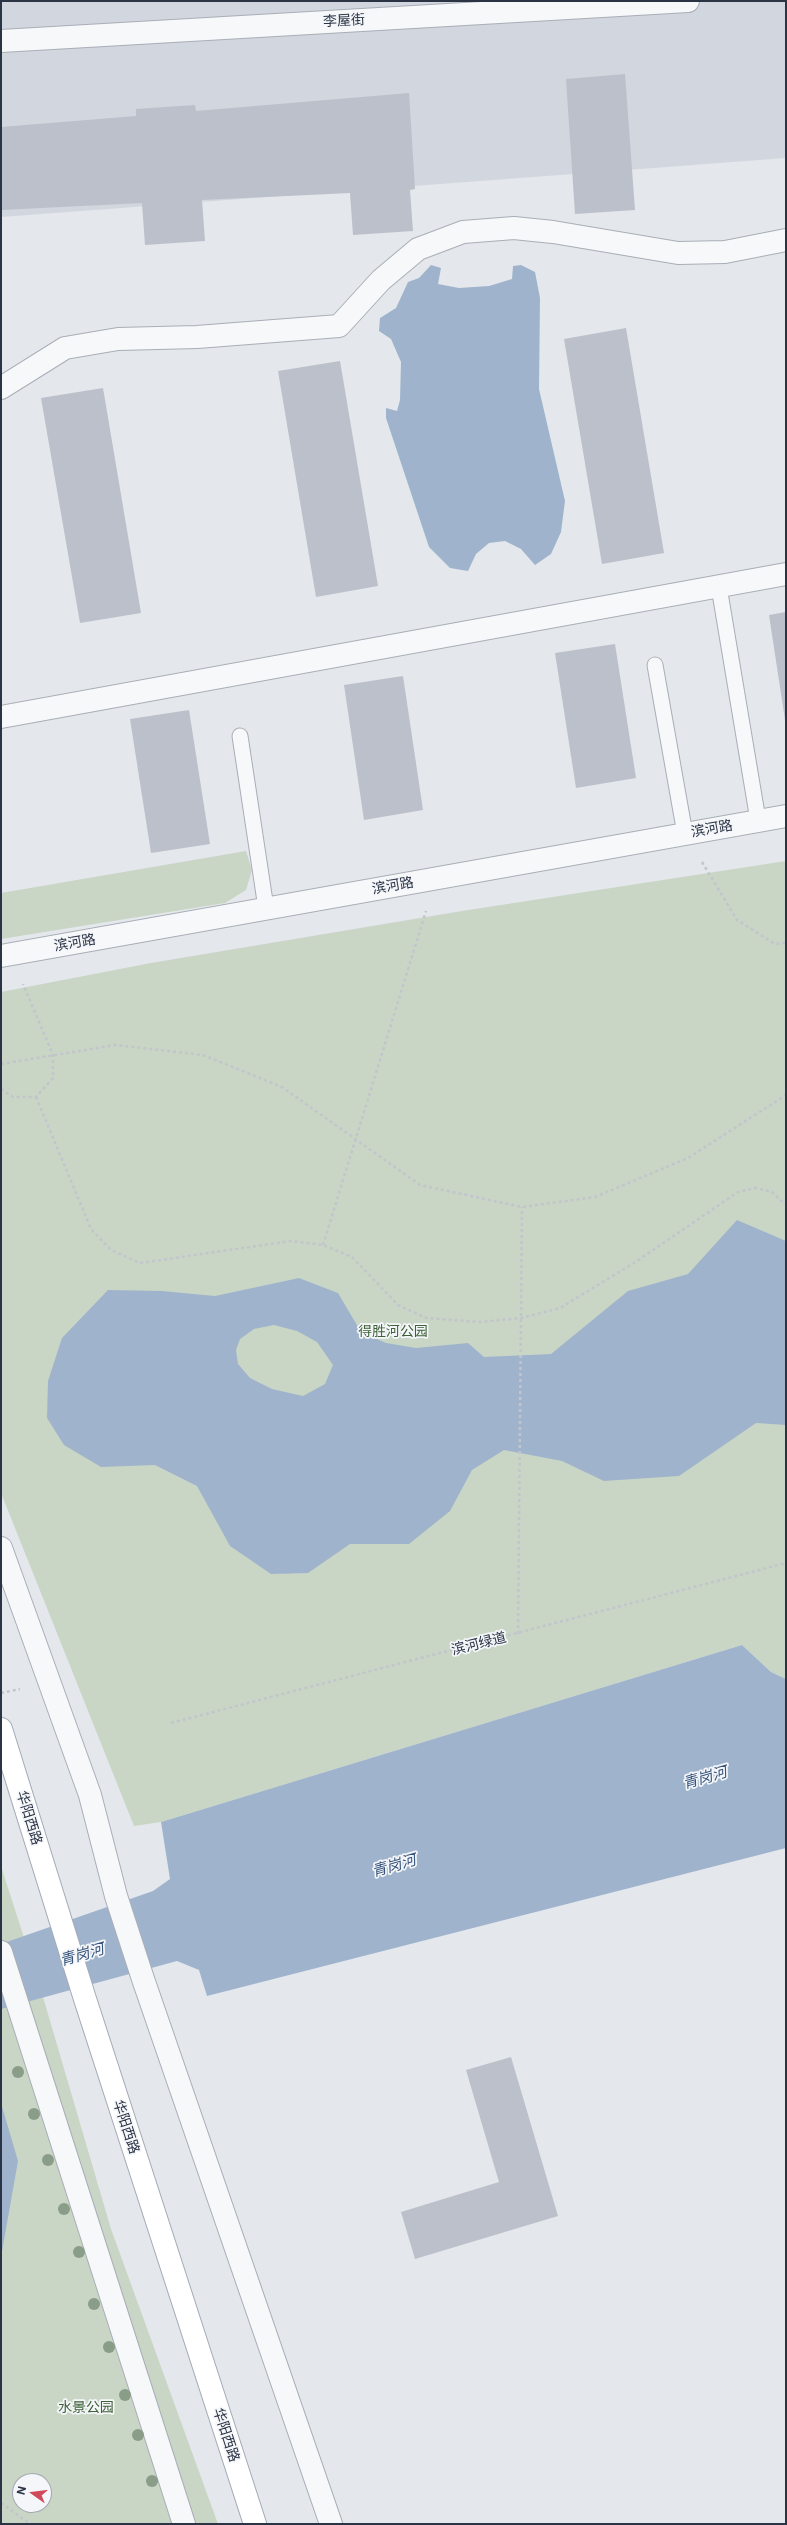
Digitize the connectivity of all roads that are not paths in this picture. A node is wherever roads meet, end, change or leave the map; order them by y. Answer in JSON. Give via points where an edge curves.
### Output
{"nodes":[{"id":1,"x":680,"y":1,"type":"edge"},
{"id":2,"x":1,"y":41,"type":"edge"},
{"id":3,"x":786,"y":240,"type":"edge"},
{"id":4,"x":1,"y":388,"type":"edge"},
{"id":5,"x":786,"y":574,"type":"edge"},
{"id":6,"x":719,"y":587,"type":"junction"},
{"id":7,"x":654,"y":665,"type":"dead end"},
{"id":8,"x":1,"y":717,"type":"edge"},
{"id":9,"x":240,"y":736,"type":"dead end"},
{"id":10,"x":786,"y":816,"type":"edge"},
{"id":11,"x":758,"y":820,"type":"junction"},
{"id":12,"x":685,"y":834,"type":"junction"},
{"id":13,"x":266,"y":908,"type":"junction"},
{"id":14,"x":6,"y":955,"type":"edge"},
{"id":15,"x":1,"y":1548,"type":"edge"},
{"id":16,"x":1,"y":1729,"type":"edge"},
{"id":17,"x":1,"y":1952,"type":"edge"},
{"id":18,"x":184,"y":2524,"type":"edge"},
{"id":19,"x":254,"y":2524,"type":"edge"},
{"id":20,"x":331,"y":2524,"type":"edge"}],
"edges":[{"from":1,"to":2,"type":"street","name":"李屋街"},
{"from":3,"to":4,"type":"street","via":[[725,252],[678,253],[554,232],[514,228],[463,232],[418,249],[381,280],[340,326],[197,337],[118,339],[65,348]]},
{"from":5,"to":6,"type":"street"},
{"from":6,"to":8,"type":"street"},
{"from":6,"to":11,"type":"lane"},
{"from":7,"to":12,"type":"lane"},
{"from":9,"to":13,"type":"lane"},
{"from":10,"to":11,"type":"street","name":"滨河路"},
{"from":11,"to":12,"type":"street","name":"滨河路"},
{"from":12,"to":13,"type":"street","name":"滨河路"},
{"from":13,"to":14,"type":"street","name":"滨河路"},
{"from":15,"to":20,"type":"street","via":[[90,1795],[116,1896],[143,1979]]},
{"from":16,"to":19,"type":"main road","name":"华阳西路"},
{"from":17,"to":18,"type":"street"}]}
